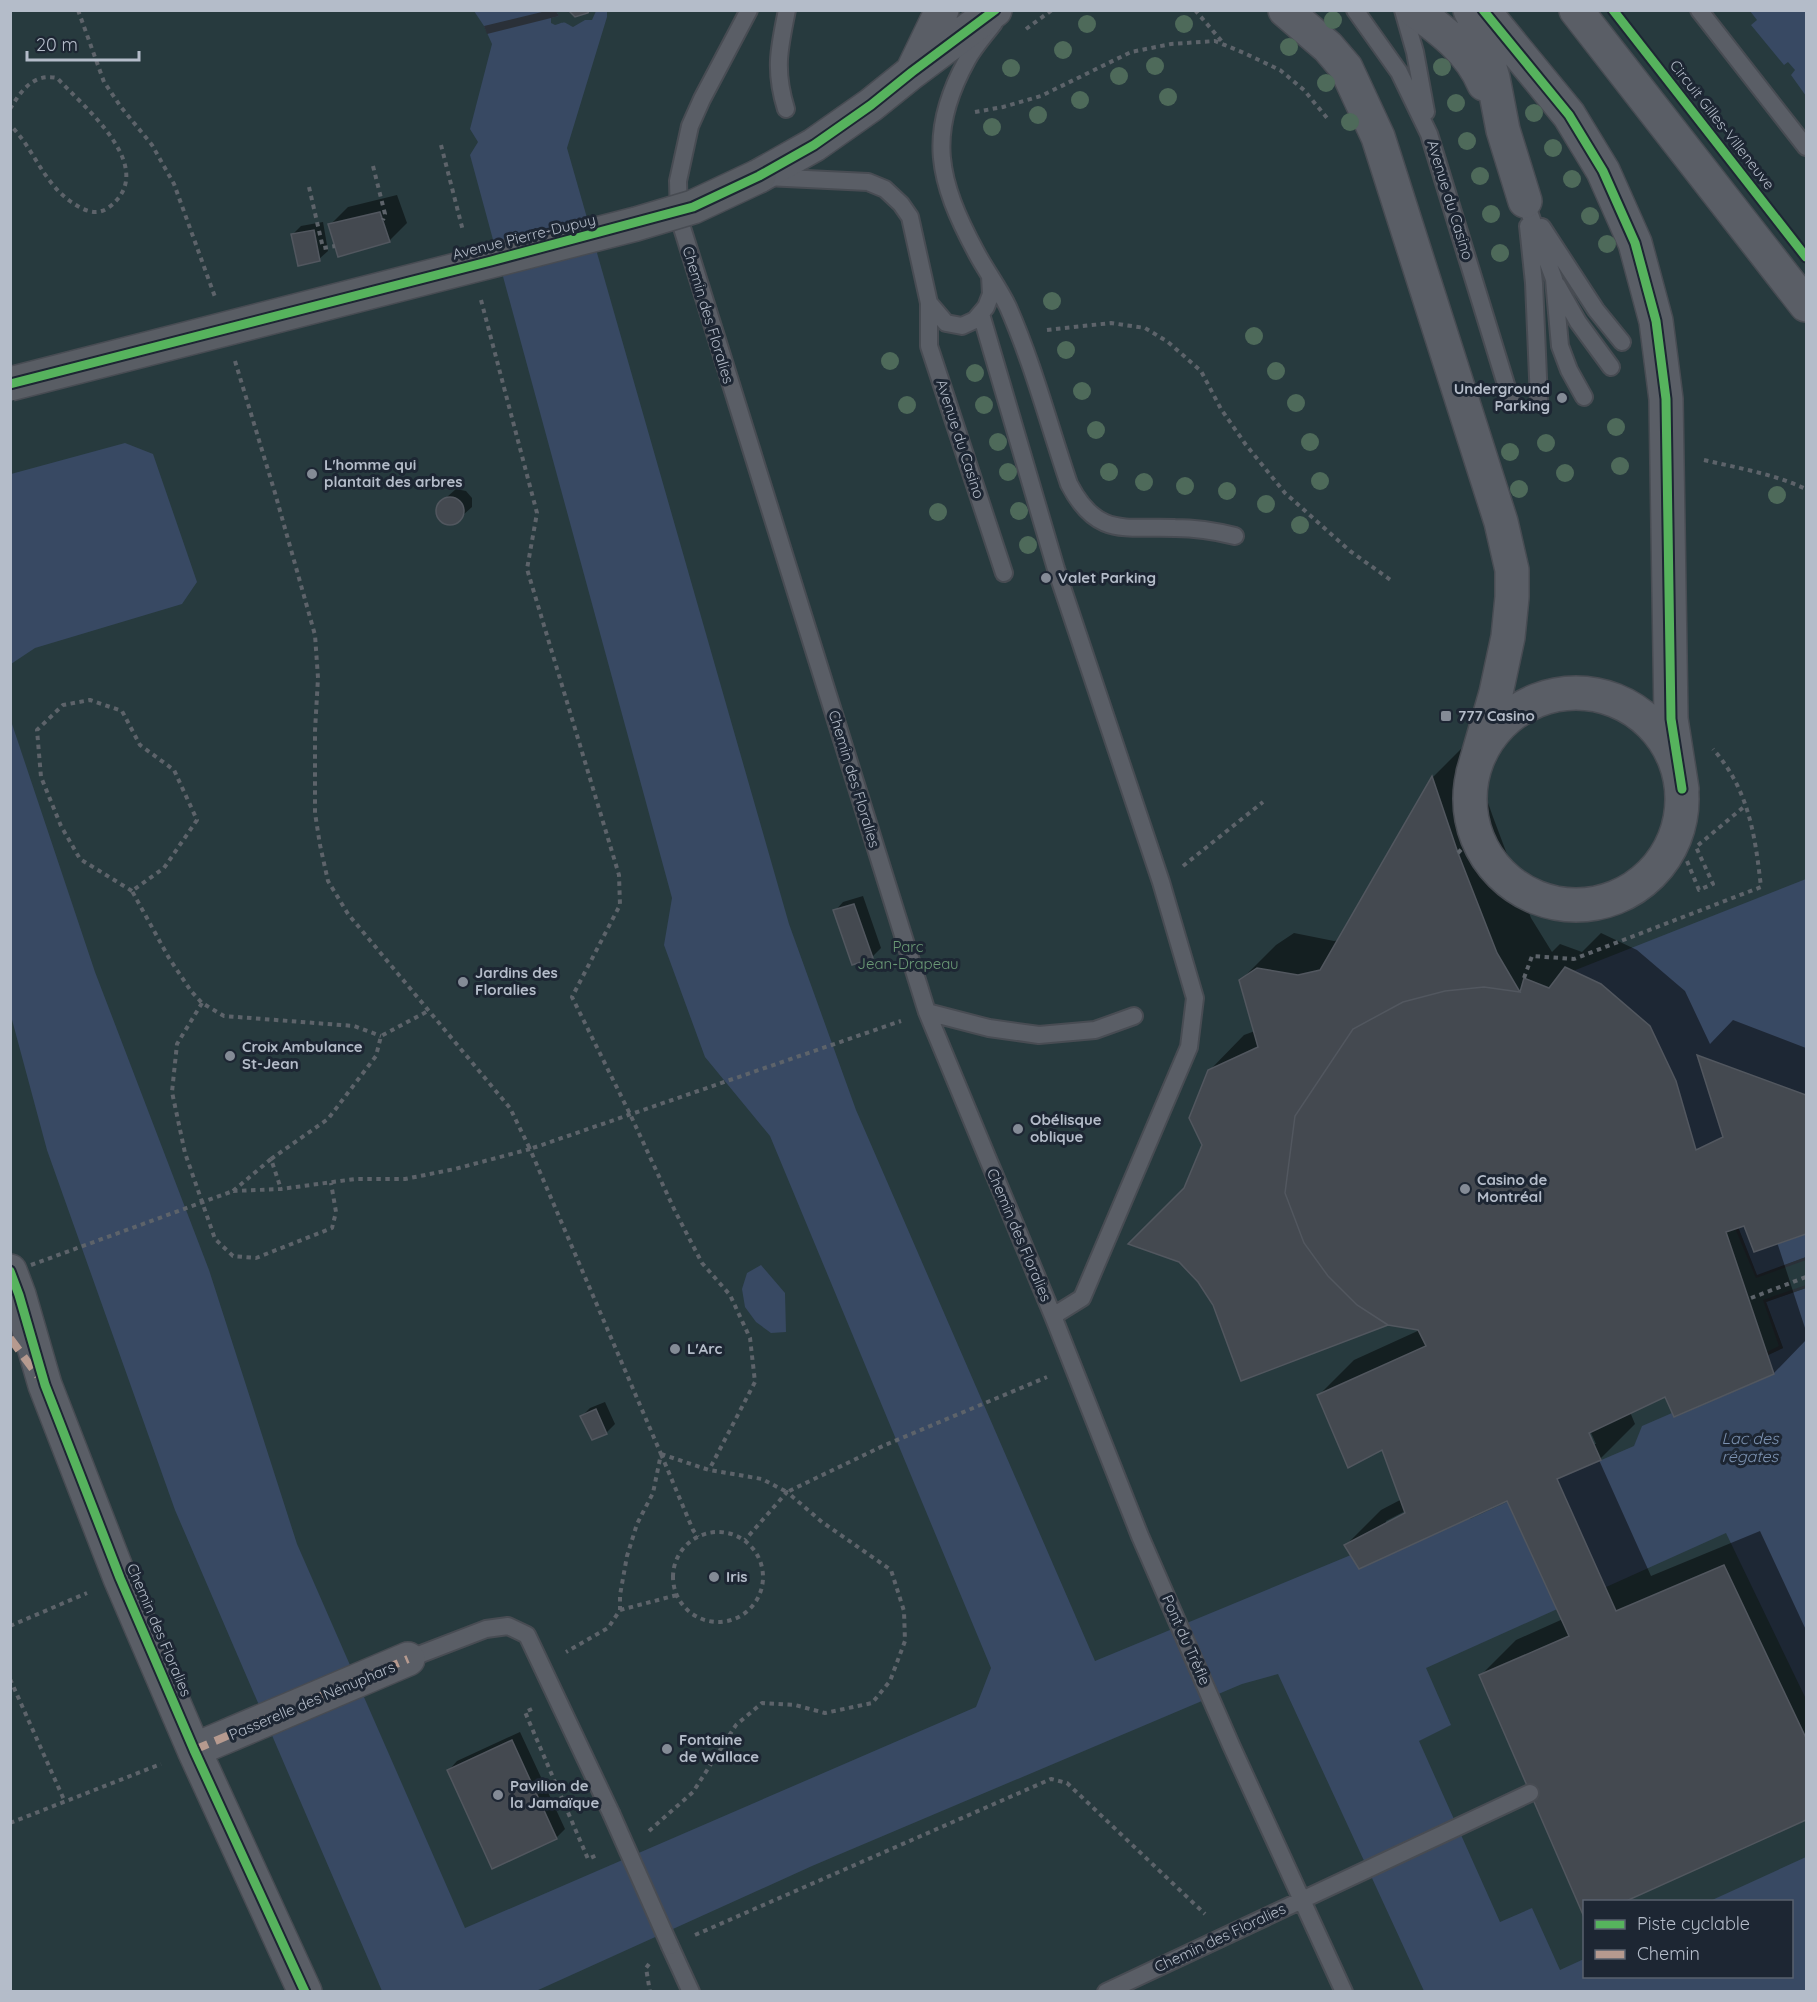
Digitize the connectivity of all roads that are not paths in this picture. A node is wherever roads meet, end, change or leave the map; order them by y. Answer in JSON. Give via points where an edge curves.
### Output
{"nodes":[{"id":1,"x":749,"y":10,"type":"edge"},
{"id":2,"x":787,"y":10,"type":"edge"},
{"id":3,"x":942,"y":10,"type":"edge"},
{"id":4,"x":995,"y":10,"type":"edge"},
{"id":5,"x":1003,"y":10,"type":"edge"},
{"id":6,"x":1285,"y":10,"type":"edge"},
{"id":7,"x":1354,"y":10,"type":"edge"},
{"id":8,"x":1403,"y":10,"type":"edge"},
{"id":9,"x":1414,"y":10,"type":"edge"},
{"id":10,"x":1470,"y":10,"type":"edge"},
{"id":11,"x":1484,"y":10,"type":"edge"},
{"id":12,"x":1576,"y":10,"type":"edge"},
{"id":13,"x":1699,"y":10,"type":"edge"},
{"id":14,"x":912,"y":72,"type":"junction"},
{"id":15,"x":786,"y":109,"type":"dead end"},
{"id":16,"x":1503,"y":130,"type":"junction"},
{"id":17,"x":1430,"y":134,"type":"junction"},
{"id":18,"x":1806,"y":147,"type":"edge"},
{"id":19,"x":759,"y":177,"type":"junction"},
{"id":20,"x":1525,"y":201,"type":"junction"},
{"id":21,"x":989,"y":273,"type":"junction"},
{"id":22,"x":1554,"y":279,"type":"junction"},
{"id":23,"x":929,"y":303,"type":"junction"},
{"id":24,"x":1806,"y":305,"type":"edge"},
{"id":25,"x":981,"y":314,"type":"junction"},
{"id":26,"x":1622,"y":342,"type":"dead end"},
{"id":27,"x":1611,"y":367,"type":"dead end"},
{"id":28,"x":10,"y":384,"type":"edge"},
{"id":29,"x":1584,"y":397,"type":"dead end"},
{"id":30,"x":1539,"y":401,"type":"dead end"},
{"id":31,"x":1512,"y":404,"type":"dead end"},
{"id":32,"x":1235,"y":536,"type":"dead end"},
{"id":33,"x":1004,"y":573,"type":"dead end"},
{"id":34,"x":1473,"y":773,"type":"junction"},
{"id":35,"x":1682,"y":789,"type":"junction"},
{"id":36,"x":927,"y":1012,"type":"junction"},
{"id":37,"x":1134,"y":1016,"type":"dead end"},
{"id":38,"x":21,"y":1268,"type":"edge"},
{"id":39,"x":1053,"y":1316,"type":"junction"},
{"id":40,"x":10,"y":1338,"type":"edge"},
{"id":41,"x":45,"y":1385,"type":"junction"},
{"id":42,"x":1140,"y":1536,"type":"joint"},
{"id":43,"x":408,"y":1659,"type":"joint"},
{"id":44,"x":1232,"y":1745,"type":"joint"},
{"id":45,"x":205,"y":1746,"type":"junction"},
{"id":46,"x":1530,"y":1793,"type":"dead end"},
{"id":47,"x":1302,"y":1899,"type":"junction"},
{"id":48,"x":305,"y":1992,"type":"edge"},
{"id":49,"x":691,"y":1992,"type":"edge"},
{"id":50,"x":1106,"y":1992,"type":"edge"},
{"id":51,"x":1344,"y":1992,"type":"edge"}],
"edges":[{"from":1,"to":36,"type":"lane","name":"Chemin des Floralies","via":[[690,126],[678,181],[679,218]]},
{"from":2,"to":15,"type":"lane","via":[[778,55],[780,91]]},
{"from":3,"to":14,"type":"street","name":"Avenue Pierre-Dupuy"},
{"from":4,"to":14,"type":"street","name":"Avenue Pierre-Dupuy"},
{"from":5,"to":21,"type":"lane","via":[[968,59],[942,125],[941,162],[951,203]]},
{"from":6,"to":34,"type":"street","via":[[1346,68],[1378,137],[1501,522],[1512,570],[1508,637]]},
{"from":7,"to":17,"type":"lane","name":"Avenue du Casino","via":[[1399,72]]},
{"from":8,"to":17,"type":"lane"},
{"from":9,"to":16,"type":"street","via":[[1464,51],[1481,78]]},
{"from":10,"to":16,"type":"street","via":[[1493,78]]},
{"from":11,"to":35,"type":"street","via":[[1569,115],[1603,171],[1635,243],[1656,321],[1666,399],[1671,719]]},
{"from":12,"to":24,"type":"street"},
{"from":13,"to":18,"type":"lane"},
{"from":14,"to":19,"type":"street","name":"Avenue Pierre-Dupuy","via":[[814,145]]},
{"from":16,"to":20,"type":"street"},
{"from":17,"to":31,"type":"lane","name":"Avenue du Casino"},
{"from":19,"to":23,"type":"lane","name":"Avenue du Casino","via":[[868,182],[885,189],[910,217]]},
{"from":19,"to":28,"type":"street","name":"Avenue Pierre-Dupuy","bridge":true,"via":[[693,207],[636,224]]},
{"from":20,"to":22,"type":"lane"},
{"from":20,"to":26,"type":"lane","via":[[1596,310]]},
{"from":20,"to":30,"type":"lane","via":[[1534,283]]},
{"from":21,"to":25,"type":"lane","via":[[991,294]]},
{"from":21,"to":32,"type":"lane","via":[[1019,334],[1069,484],[1088,512],[1113,526],[1206,530]]},
{"from":22,"to":27,"type":"lane","via":[[1578,322]]},
{"from":22,"to":29,"type":"lane","via":[[1560,346]]},
{"from":23,"to":25,"type":"lane","via":[[946,323],[962,326]]},
{"from":23,"to":33,"type":"lane","name":"Avenue du Casino","via":[[929,346]]},
{"from":25,"to":39,"type":"lane","via":[[1056,569],[1161,882],[1195,998],[1189,1047],[1082,1298]]},
{"from":34,"to":35,"type":"street","via":[[1493,732],[1510,717],[1529,704],[1573,693],[1618,701],[1638,712],[1669,746]]},
{"from":34,"to":35,"type":"street","via":[[1467,844],[1508,884],[1538,898],[1568,905],[1599,903],[1627,892],[1652,873],[1670,849],[1681,820]]},
{"from":36,"to":37,"type":"lane","via":[[988,1028],[1039,1035],[1095,1030]]},
{"from":36,"to":39,"type":"lane","name":"Chemin des Floralies"},
{"from":38,"to":41,"type":"street","name":"Chemin des Floralies","via":[[19,1295]]},
{"from":39,"to":42,"type":"lane","name":"Chemin des Floralies"},
{"from":40,"to":41,"type":"street"},
{"from":41,"to":45,"type":"street","name":"Chemin des Floralies","via":[[120,1578]]},
{"from":42,"to":44,"type":"lane","name":"Pont du Trèfle"},
{"from":43,"to":45,"type":"street","name":"Passerelle des Nénuphars"},
{"from":43,"to":49,"type":"lane","bridge":true,"via":[[486,1629],[508,1626],[527,1635]]},
{"from":44,"to":47,"type":"lane","name":"Chemin des Floralies"},
{"from":45,"to":48,"type":"street","name":"Chemin des Floralies"},
{"from":46,"to":47,"type":"lane","name":"Chemin des Floralies"},
{"from":47,"to":50,"type":"lane","name":"Chemin des Floralies"},
{"from":47,"to":51,"type":"lane","name":"Chemin des Floralies"}]}
